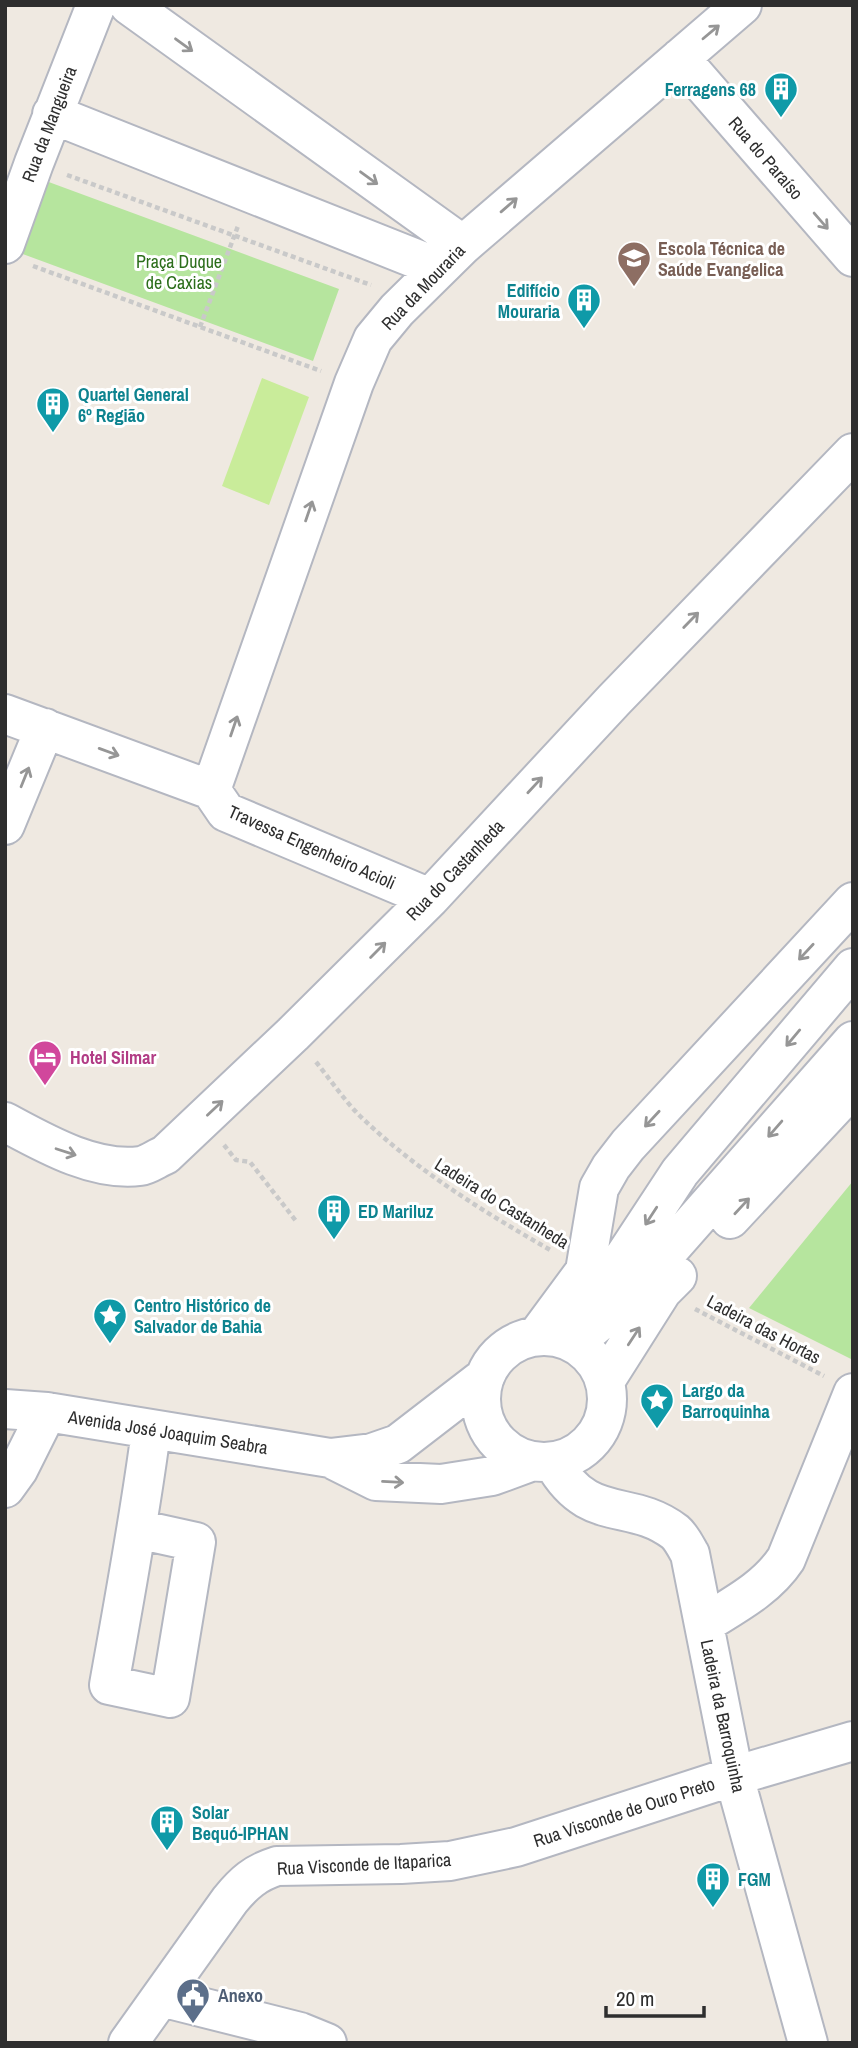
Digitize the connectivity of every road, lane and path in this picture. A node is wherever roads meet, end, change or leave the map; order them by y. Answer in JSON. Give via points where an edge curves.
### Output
{"nodes":[{"id":1,"x":96,"y":5,"type":"edge"},
{"id":2,"x":129,"y":5,"type":"edge"},
{"id":3,"x":742,"y":5,"type":"edge"},
{"id":4,"x":680,"y":58,"type":"junction"},
{"id":5,"x":52,"y":114,"type":"junction"},
{"id":6,"x":34,"y":163,"type":"junction"},
{"id":7,"x":18,"y":255,"type":"edge"},
{"id":8,"x":451,"y":257,"type":"junction"},
{"id":9,"x":853,"y":257,"type":"edge"},
{"id":10,"x":408,"y":299,"type":"junction"},
{"id":11,"x":354,"y":383,"type":"junction"},
{"id":12,"x":853,"y":453,"type":"edge"},
{"id":13,"x":5,"y":714,"type":"edge"},
{"id":14,"x":45,"y":728,"type":"junction"},
{"id":15,"x":211,"y":790,"type":"junction"},
{"id":16,"x":5,"y":825,"type":"edge"},
{"id":17,"x":430,"y":898,"type":"junction"},
{"id":18,"x":853,"y":902,"type":"edge"},
{"id":19,"x":853,"y":968,"type":"edge"},
{"id":20,"x":293,"y":1034,"type":"junction"},
{"id":21,"x":853,"y":1041,"type":"edge"},
{"id":22,"x":853,"y":1087,"type":"edge"},
{"id":23,"x":203,"y":1119,"type":"junction"},
{"id":24,"x":5,"y":1122,"type":"edge"},
{"id":25,"x":296,"y":1221,"type":"dead end"},
{"id":26,"x":585,"y":1270,"type":"junction"},
{"id":27,"x":662,"y":1291,"type":"junction"},
{"id":28,"x":551,"y":1338,"type":"junction"},
{"id":29,"x":485,"y":1377,"type":"junction"},
{"id":30,"x":605,"y":1381,"type":"junction"},
{"id":31,"x":841,"y":1386,"type":"edge"},
{"id":32,"x":5,"y":1409,"type":"edge"},
{"id":33,"x":47,"y":1412,"type":"junction"},
{"id":34,"x":151,"y":1431,"type":"junction"},
{"id":35,"x":330,"y":1458,"type":"junction"},
{"id":36,"x":543,"y":1461,"type":"junction"},
{"id":37,"x":5,"y":1488,"type":"edge"},
{"id":38,"x":137,"y":1529,"type":"dead end"},
{"id":39,"x":704,"y":1624,"type":"junction"},
{"id":40,"x":853,"y":1741,"type":"edge"},
{"id":41,"x":734,"y":1776,"type":"junction"},
{"id":42,"x":516,"y":1847,"type":"joint"},
{"id":43,"x":162,"y":1997,"type":"junction"},
{"id":44,"x":128,"y":2043,"type":"edge"},
{"id":45,"x":327,"y":2043,"type":"edge"},
{"id":46,"x":808,"y":2043,"type":"edge"}],
"edges":[{"from":1,"to":5,"type":"street","name":"Rua da Mangueira"},
{"from":2,"to":8,"type":"street","one_way":true},
{"from":4,"to":3,"type":"street","name":"Rua da Mouraria","one_way":true},
{"from":8,"to":4,"type":"street","name":"Rua da Mouraria","one_way":true},
{"from":4,"to":9,"type":"street","name":"Rua do Paraíso","one_way":true},
{"from":5,"to":6,"type":"street","name":"Rua da Mangueira"},
{"from":5,"to":8,"type":"street"},
{"from":6,"to":7,"type":"street","name":"Rua da Mangueira"},
{"from":6,"to":10,"type":"path"},
{"from":7,"to":11,"type":"path"},
{"from":8,"to":10,"type":"street","name":"Rua da Mouraria"},
{"from":10,"to":11,"type":"street","name":"Rua da Mouraria","via":[[373,340]]},
{"from":15,"to":11,"type":"street","name":"Rua da Mouraria","one_way":true},
{"from":17,"to":12,"type":"street","name":"Rua do Castanheda","one_way":true},
{"from":13,"to":14,"type":"street","name":"Travessa Engenheiro Acioli"},
{"from":14,"to":15,"type":"street","name":"Travessa Engenheiro Acioli","one_way":true},
{"from":16,"to":14,"type":"street","one_way":true},
{"from":15,"to":17,"type":"street","name":"Travessa Engenheiro Acioli","via":[[226,813]]},
{"from":20,"to":17,"type":"street","name":"Rua do Castanheda","one_way":true},
{"from":18,"to":26,"type":"street","one_way":true,"via":[[611,1167],[599,1188]]},
{"from":19,"to":28,"type":"street","one_way":true,"via":[[680,1172],[605,1286]]},
{"from":23,"to":20,"type":"street","name":"Rua do Castanheda","one_way":true},
{"from":20,"to":26,"type":"path","name":"Ladeira do Castanheda","via":[[358,1114],[418,1167]]},
{"from":21,"to":28,"type":"street","one_way":true,"via":[[623,1302]]},
{"from":27,"to":22,"type":"street","one_way":true},
{"from":24,"to":23,"type":"street","name":"Rua do Castanheda","one_way":true,"via":[[56,1149],[102,1163],[141,1166],[165,1155]]},
{"from":23,"to":25,"type":"path","via":[[236,1160],[250,1162]]},
{"from":26,"to":28,"type":"street"},
{"from":30,"to":27,"type":"street","one_way":true},
{"from":27,"to":31,"type":"path","name":"Ladeira das Hortas"},
{"from":28,"to":29,"type":"street","via":[[520,1340],[505,1349]]},
{"from":28,"to":30,"type":"street","via":[[596,1363]]},
{"from":29,"to":35,"type":"street","name":"Avenida José Joaquim Seabra","via":[[398,1444],[372,1453]]},
{"from":29,"to":36,"type":"street","via":[[482,1413],[489,1430],[516,1455]]},
{"from":30,"to":36,"type":"street","via":[[606,1412],[588,1445],[572,1456]]},
{"from":31,"to":39,"type":"street","via":[[786,1559],[760,1588]]},
{"from":32,"to":33,"type":"street","name":"Avenida José Joaquim Seabra"},
{"from":33,"to":34,"type":"street","name":"Avenida José Joaquim Seabra"},
{"from":33,"to":37,"type":"street"},
{"from":34,"to":35,"type":"street","name":"Avenida José Joaquim Seabra"},
{"from":34,"to":38,"type":"street"},
{"from":35,"to":36,"type":"street","name":"Avenida José Joaquim Seabra","one_way":true,"via":[[376,1481],[441,1484]]},
{"from":36,"to":39,"type":"street","name":"Ladeira da Barroquinha","via":[[577,1494],[677,1533],[690,1554]]},
{"from":39,"to":41,"type":"street","name":"Ladeira da Barroquinha"},
{"from":40,"to":41,"type":"street","name":"Rua Visconde de Ouro Preto"},
{"from":41,"to":42,"type":"street","name":"Rua Visconde de Ouro Preto"},
{"from":41,"to":46,"type":"street","name":"Ladeira da Barroquinha"},
{"from":42,"to":43,"type":"street","name":"Rua Visconde de Itaparica","via":[[450,1861],[277,1866],[257,1873],[243,1883]]},
{"from":43,"to":44,"type":"street","name":"Rua Visconde de Itaparica"},
{"from":43,"to":45,"type":"street"}]}
